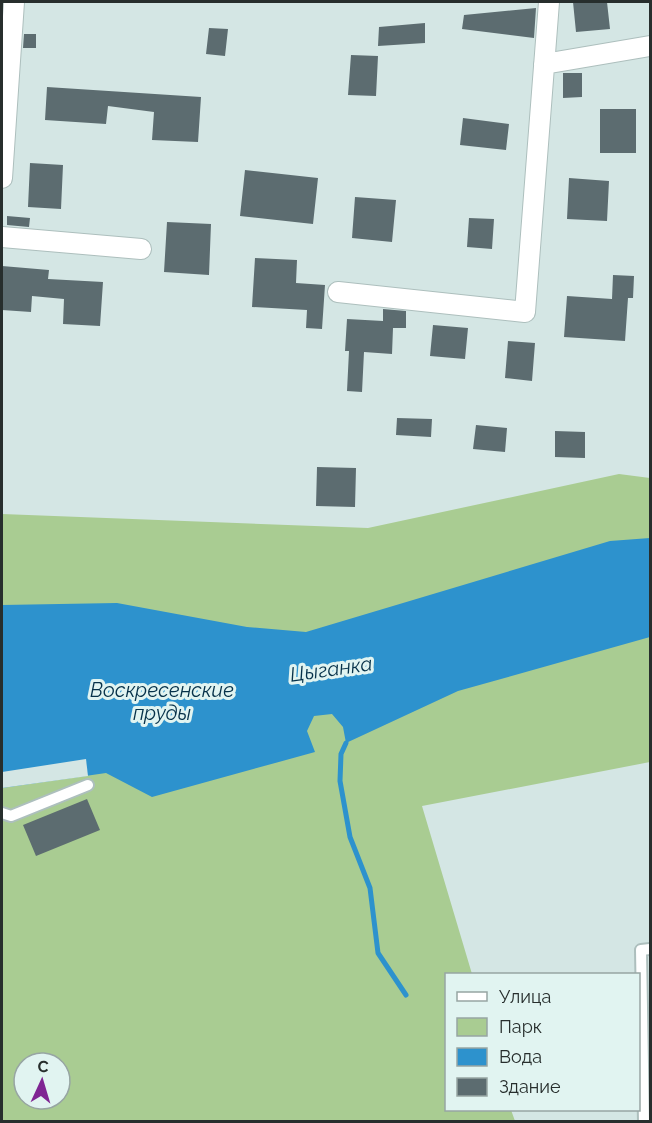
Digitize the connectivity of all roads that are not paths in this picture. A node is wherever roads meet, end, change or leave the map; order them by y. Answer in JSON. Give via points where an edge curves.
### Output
{"nodes":[{"id":1,"x":14,"y":2,"type":"edge"},
{"id":2,"x":549,"y":2,"type":"edge"},
{"id":3,"x":651,"y":46,"type":"edge"},
{"id":4,"x":544,"y":64,"type":"junction"},
{"id":5,"x":2,"y":178,"type":"edge"},
{"id":6,"x":2,"y":237,"type":"edge"},
{"id":7,"x":141,"y":249,"type":"dead end"},
{"id":8,"x":338,"y":292,"type":"dead end"},
{"id":9,"x":88,"y":785,"type":"dead end"},
{"id":10,"x":2,"y":813,"type":"edge"},
{"id":11,"x":651,"y":950,"type":"edge"},
{"id":12,"x":644,"y":1122,"type":"edge"}],
"edges":[{"from":1,"to":5,"type":"street"},
{"from":2,"to":4,"type":"street"},
{"from":3,"to":4,"type":"street"},
{"from":4,"to":8,"type":"street","via":[[525,312]]},
{"from":6,"to":7,"type":"street"},
{"from":9,"to":10,"type":"lane","via":[[11,816]]},
{"from":11,"to":12,"type":"lane","via":[[641,950]]}]}
